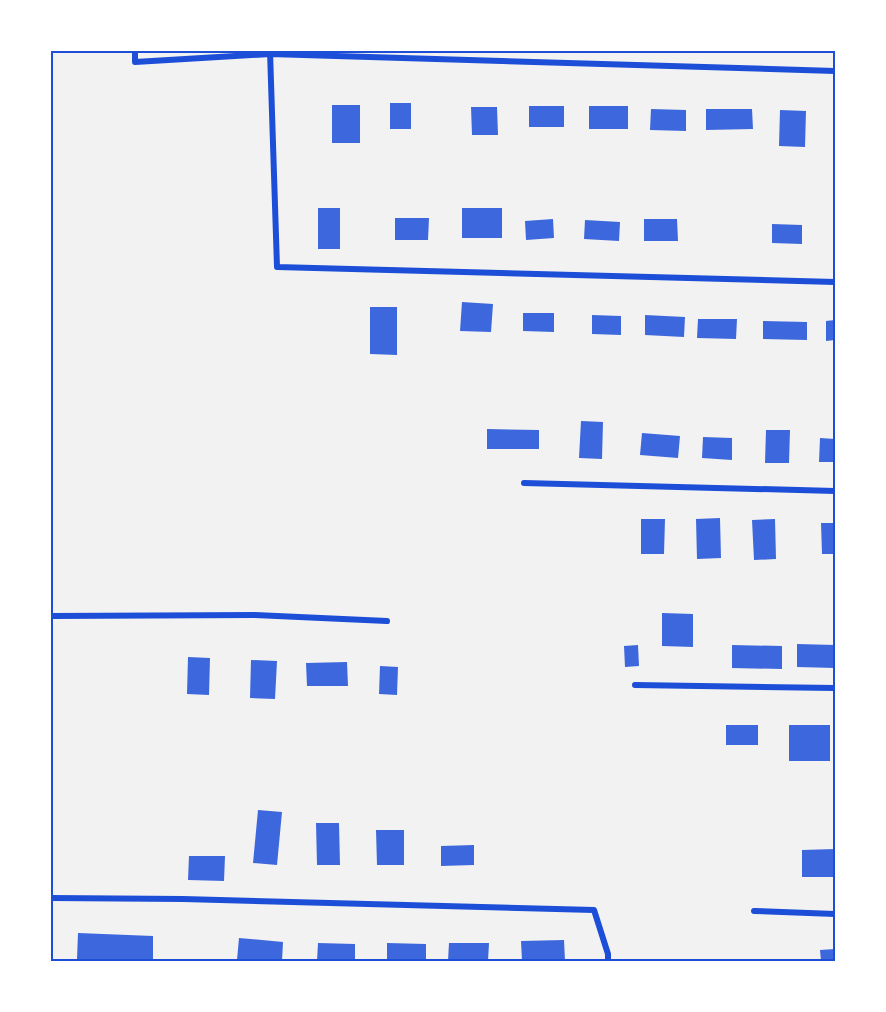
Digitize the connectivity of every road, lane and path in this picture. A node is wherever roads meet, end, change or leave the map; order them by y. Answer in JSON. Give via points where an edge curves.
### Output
{"nodes":[{"id":1,"x":135,"y":51,"type":"edge"},
{"id":2,"x":270,"y":52,"type":"edge"},
{"id":3,"x":835,"y":71,"type":"edge"},
{"id":4,"x":835,"y":282,"type":"edge"},
{"id":5,"x":524,"y":483,"type":"dead end"},
{"id":6,"x":835,"y":491,"type":"edge"},
{"id":7,"x":51,"y":616,"type":"edge"},
{"id":8,"x":387,"y":621,"type":"dead end"},
{"id":9,"x":635,"y":685,"type":"dead end"},
{"id":10,"x":835,"y":688,"type":"edge"},
{"id":11,"x":51,"y":898,"type":"edge"},
{"id":12,"x":754,"y":911,"type":"dead end"},
{"id":13,"x":835,"y":914,"type":"edge"},
{"id":14,"x":608,"y":961,"type":"edge"}],
"edges":[{"from":1,"to":2,"type":"street","via":[[135,62]]},
{"from":2,"to":3,"type":"street"},
{"from":2,"to":4,"type":"street","via":[[277,267]]},
{"from":5,"to":6,"type":"street"},
{"from":7,"to":8,"type":"street","via":[[255,615]]},
{"from":9,"to":10,"type":"street"},
{"from":11,"to":14,"type":"street","via":[[594,910]]},
{"from":12,"to":13,"type":"street"}]}
